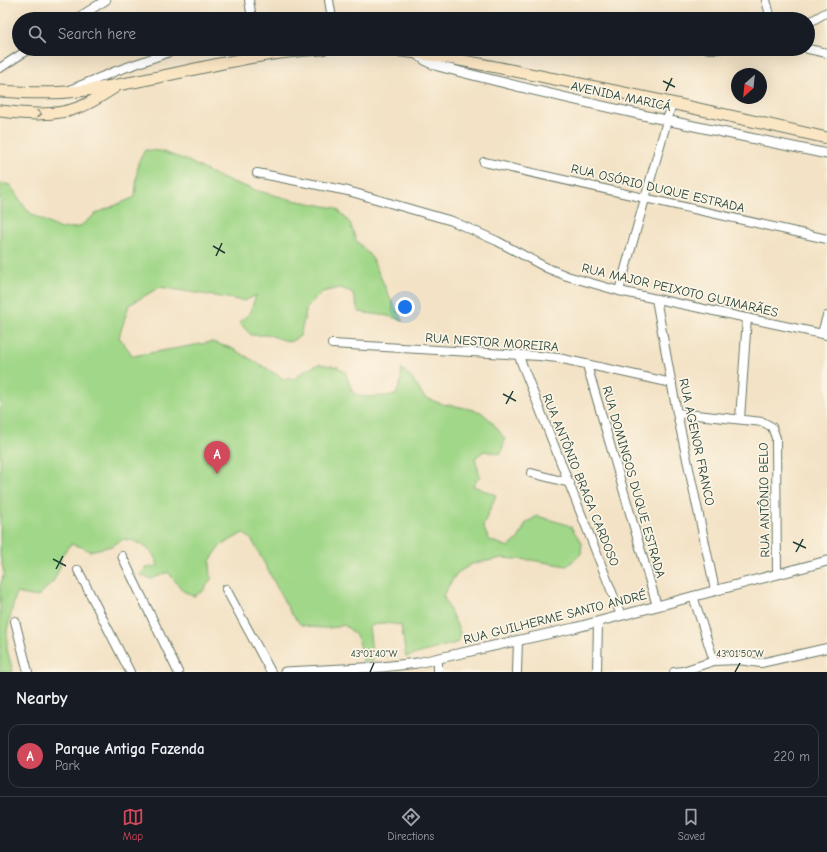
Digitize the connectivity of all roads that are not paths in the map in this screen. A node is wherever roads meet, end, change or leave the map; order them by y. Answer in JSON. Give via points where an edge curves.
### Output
{"nodes":[{"id":1,"x":106,"y":0,"type":"edge"},
{"id":2,"x":249,"y":0,"type":"edge"},
{"id":3,"x":329,"y":0,"type":"edge"},
{"id":4,"x":766,"y":0,"type":"edge"},
{"id":5,"x":87,"y":12,"type":"edge"},
{"id":6,"x":251,"y":12,"type":"edge"},
{"id":7,"x":331,"y":12,"type":"edge"},
{"id":8,"x":769,"y":12,"type":"edge"},
{"id":9,"x":827,"y":12,"type":"edge"},
{"id":10,"x":815,"y":19,"type":"edge"},
{"id":11,"x":815,"y":50,"type":"edge"},
{"id":12,"x":827,"y":53,"type":"edge"},
{"id":13,"x":18,"y":56,"type":"edge"},
{"id":14,"x":157,"y":56,"type":"edge"},
{"id":15,"x":260,"y":56,"type":"edge"},
{"id":16,"x":419,"y":56,"type":"edge"},
{"id":17,"x":439,"y":56,"type":"edge"},
{"id":18,"x":0,"y":68,"type":"edge"},
{"id":19,"x":120,"y":84,"type":"junction"},
{"id":20,"x":0,"y":91,"type":"edge"},
{"id":21,"x":66,"y":92,"type":"junction"},
{"id":22,"x":672,"y":103,"type":"junction"},
{"id":23,"x":0,"y":111,"type":"edge"},
{"id":24,"x":667,"y":120,"type":"junction"},
{"id":25,"x":827,"y":138,"type":"edge"},
{"id":26,"x":827,"y":154,"type":"edge"},
{"id":27,"x":484,"y":162,"type":"dead end"},
{"id":28,"x":257,"y":173,"type":"dead end"},
{"id":29,"x":646,"y":198,"type":"junction"},
{"id":30,"x":827,"y":239,"type":"edge"},
{"id":31,"x":619,"y":291,"type":"junction"},
{"id":32,"x":656,"y":299,"type":"junction"},
{"id":33,"x":827,"y":316,"type":"edge"},
{"id":34,"x":747,"y":318,"type":"junction"},
{"id":35,"x":824,"y":334,"type":"edge"},
{"id":36,"x":332,"y":344,"type":"dead end"},
{"id":37,"x":518,"y":354,"type":"junction"},
{"id":38,"x":587,"y":365,"type":"junction"},
{"id":39,"x":672,"y":383,"type":"junction"},
{"id":40,"x":677,"y":413,"type":"junction"},
{"id":41,"x":740,"y":419,"type":"junction"},
{"id":42,"x":531,"y":473,"type":"dead end"},
{"id":43,"x":570,"y":483,"type":"junction"},
{"id":44,"x":122,"y":556,"type":"dead end"},
{"id":45,"x":827,"y":560,"type":"edge"},
{"id":46,"x":78,"y":570,"type":"dead end"},
{"id":47,"x":777,"y":574,"type":"junction"},
{"id":48,"x":226,"y":589,"type":"dead end"},
{"id":49,"x":715,"y":590,"type":"junction"},
{"id":50,"x":693,"y":596,"type":"junction"},
{"id":51,"x":657,"y":606,"type":"junction"},
{"id":52,"x":621,"y":615,"type":"junction"},
{"id":53,"x":15,"y":621,"type":"dead end"},
{"id":54,"x":598,"y":622,"type":"junction"},
{"id":55,"x":518,"y":640,"type":"junction"},
{"id":56,"x":827,"y":648,"type":"edge"},
{"id":57,"x":438,"y":659,"type":"junction"},
{"id":58,"x":714,"y":661,"type":"junction"},
{"id":59,"x":761,"y":663,"type":"junction"},
{"id":60,"x":332,"y":671,"type":"edge"},
{"id":61,"x":683,"y":671,"type":"edge"},
{"id":62,"x":28,"y":672,"type":"edge"},
{"id":63,"x":130,"y":672,"type":"edge"},
{"id":64,"x":178,"y":672,"type":"edge"},
{"id":65,"x":271,"y":672,"type":"edge"},
{"id":66,"x":285,"y":672,"type":"edge"},
{"id":67,"x":438,"y":672,"type":"edge"},
{"id":68,"x":517,"y":672,"type":"edge"},
{"id":69,"x":597,"y":672,"type":"edge"},
{"id":70,"x":674,"y":672,"type":"edge"},
{"id":71,"x":758,"y":672,"type":"edge"}],
"edges":[{"from":1,"to":5,"type":"street"},
{"from":2,"to":6,"type":"street"},
{"from":3,"to":7,"type":"street"},
{"from":4,"to":8,"type":"street"},
{"from":9,"to":10,"type":"street"},
{"from":11,"to":12,"type":"street"},
{"from":13,"to":18,"type":"street"},
{"from":14,"to":21,"type":"street","via":[[116,70]]},
{"from":15,"to":19,"type":"main road"},
{"from":16,"to":24,"type":"street","name":"AVENIDA MARICÁ","via":[[438,66],[526,89]]},
{"from":17,"to":22,"type":"main road"},
{"from":19,"to":21,"type":"main road"},
{"from":23,"to":19,"type":"main road","one_way":true,"via":[[22,114],[66,111],[94,100]]},
{"from":20,"to":21,"type":"main road"},
{"from":22,"to":24,"type":"street"},
{"from":22,"to":25,"type":"main road"},
{"from":24,"to":26,"type":"street","name":"AVENIDA MARICÁ"},
{"from":24,"to":29,"type":"street"},
{"from":27,"to":29,"type":"street","name":"RUA OSÓRIO DUQUE ESTRADA"},
{"from":28,"to":31,"type":"street","name":"RUA MAJOR PEIXOTO GUIMARÃES","via":[[348,191],[452,221],[497,241],[547,268]]},
{"from":29,"to":30,"type":"street","name":"RUA OSÓRIO DUQUE ESTRADA"},
{"from":29,"to":31,"type":"street"},
{"from":31,"to":32,"type":"street","name":"RUA MAJOR PEIXOTO GUIMARÃES"},
{"from":32,"to":34,"type":"street","name":"RUA MAJOR PEIXOTO GUIMARÃES"},
{"from":32,"to":39,"type":"street","name":"RUA AGENOR FRANCO"},
{"from":33,"to":35,"type":"street"},
{"from":34,"to":35,"type":"street","name":"RUA MAJOR PEIXOTO GUIMARÃES"},
{"from":34,"to":41,"type":"street"},
{"from":36,"to":37,"type":"street","name":"RUA NESTOR MOREIRA"},
{"from":37,"to":38,"type":"street","name":"RUA NESTOR MOREIRA","via":[[558,358]]},
{"from":37,"to":43,"type":"street","name":"RUA ANTÔNIO BRAGA CARDOSO"},
{"from":38,"to":39,"type":"street","name":"RUA NESTOR MOREIRA"},
{"from":38,"to":51,"type":"street","name":"RUA DOMINGOS DUQUE ESTRADA"},
{"from":39,"to":40,"type":"street","name":"RUA AGENOR FRANCO"},
{"from":40,"to":41,"type":"street","name":"RUA ANTÔNIO BELO"},
{"from":40,"to":49,"type":"street","name":"RUA AGENOR FRANCO"},
{"from":41,"to":47,"type":"street","name":"RUA ANTÔNIO BELO","via":[[768,424],[776,438]]},
{"from":42,"to":43,"type":"street"},
{"from":43,"to":52,"type":"street","name":"RUA ANTÔNIO BRAGA CARDOSO"},
{"from":44,"to":64,"type":"street"},
{"from":45,"to":47,"type":"street","name":"RUA GUILHERME SANTO ANDRÉ"},
{"from":46,"to":63,"type":"street"},
{"from":47,"to":49,"type":"street","name":"RUA GUILHERME SANTO ANDRÉ"},
{"from":48,"to":65,"type":"street"},
{"from":49,"to":50,"type":"street","name":"RUA GUILHERME SANTO ANDRÉ"},
{"from":50,"to":51,"type":"street","name":"RUA GUILHERME SANTO ANDRÉ"},
{"from":50,"to":58,"type":"street"},
{"from":51,"to":52,"type":"street","name":"RUA GUILHERME SANTO ANDRÉ"},
{"from":52,"to":54,"type":"street","name":"RUA GUILHERME SANTO ANDRÉ"},
{"from":53,"to":62,"type":"street"},
{"from":54,"to":55,"type":"street","name":"RUA GUILHERME SANTO ANDRÉ"},
{"from":54,"to":69,"type":"street"},
{"from":55,"to":57,"type":"street","name":"RUA GUILHERME SANTO ANDRÉ"},
{"from":55,"to":68,"type":"street"},
{"from":56,"to":59,"type":"street"},
{"from":57,"to":60,"type":"street","name":"RUA GUILHERME SANTO ANDRÉ"},
{"from":57,"to":67,"type":"street"},
{"from":58,"to":59,"type":"street","via":[[738,660]]},
{"from":58,"to":61,"type":"street"},
{"from":59,"to":71,"type":"street"},
{"from":60,"to":66,"type":"street","name":"RUA GUILHERME SANTO ANDRÉ"},
{"from":61,"to":70,"type":"street"}]}
